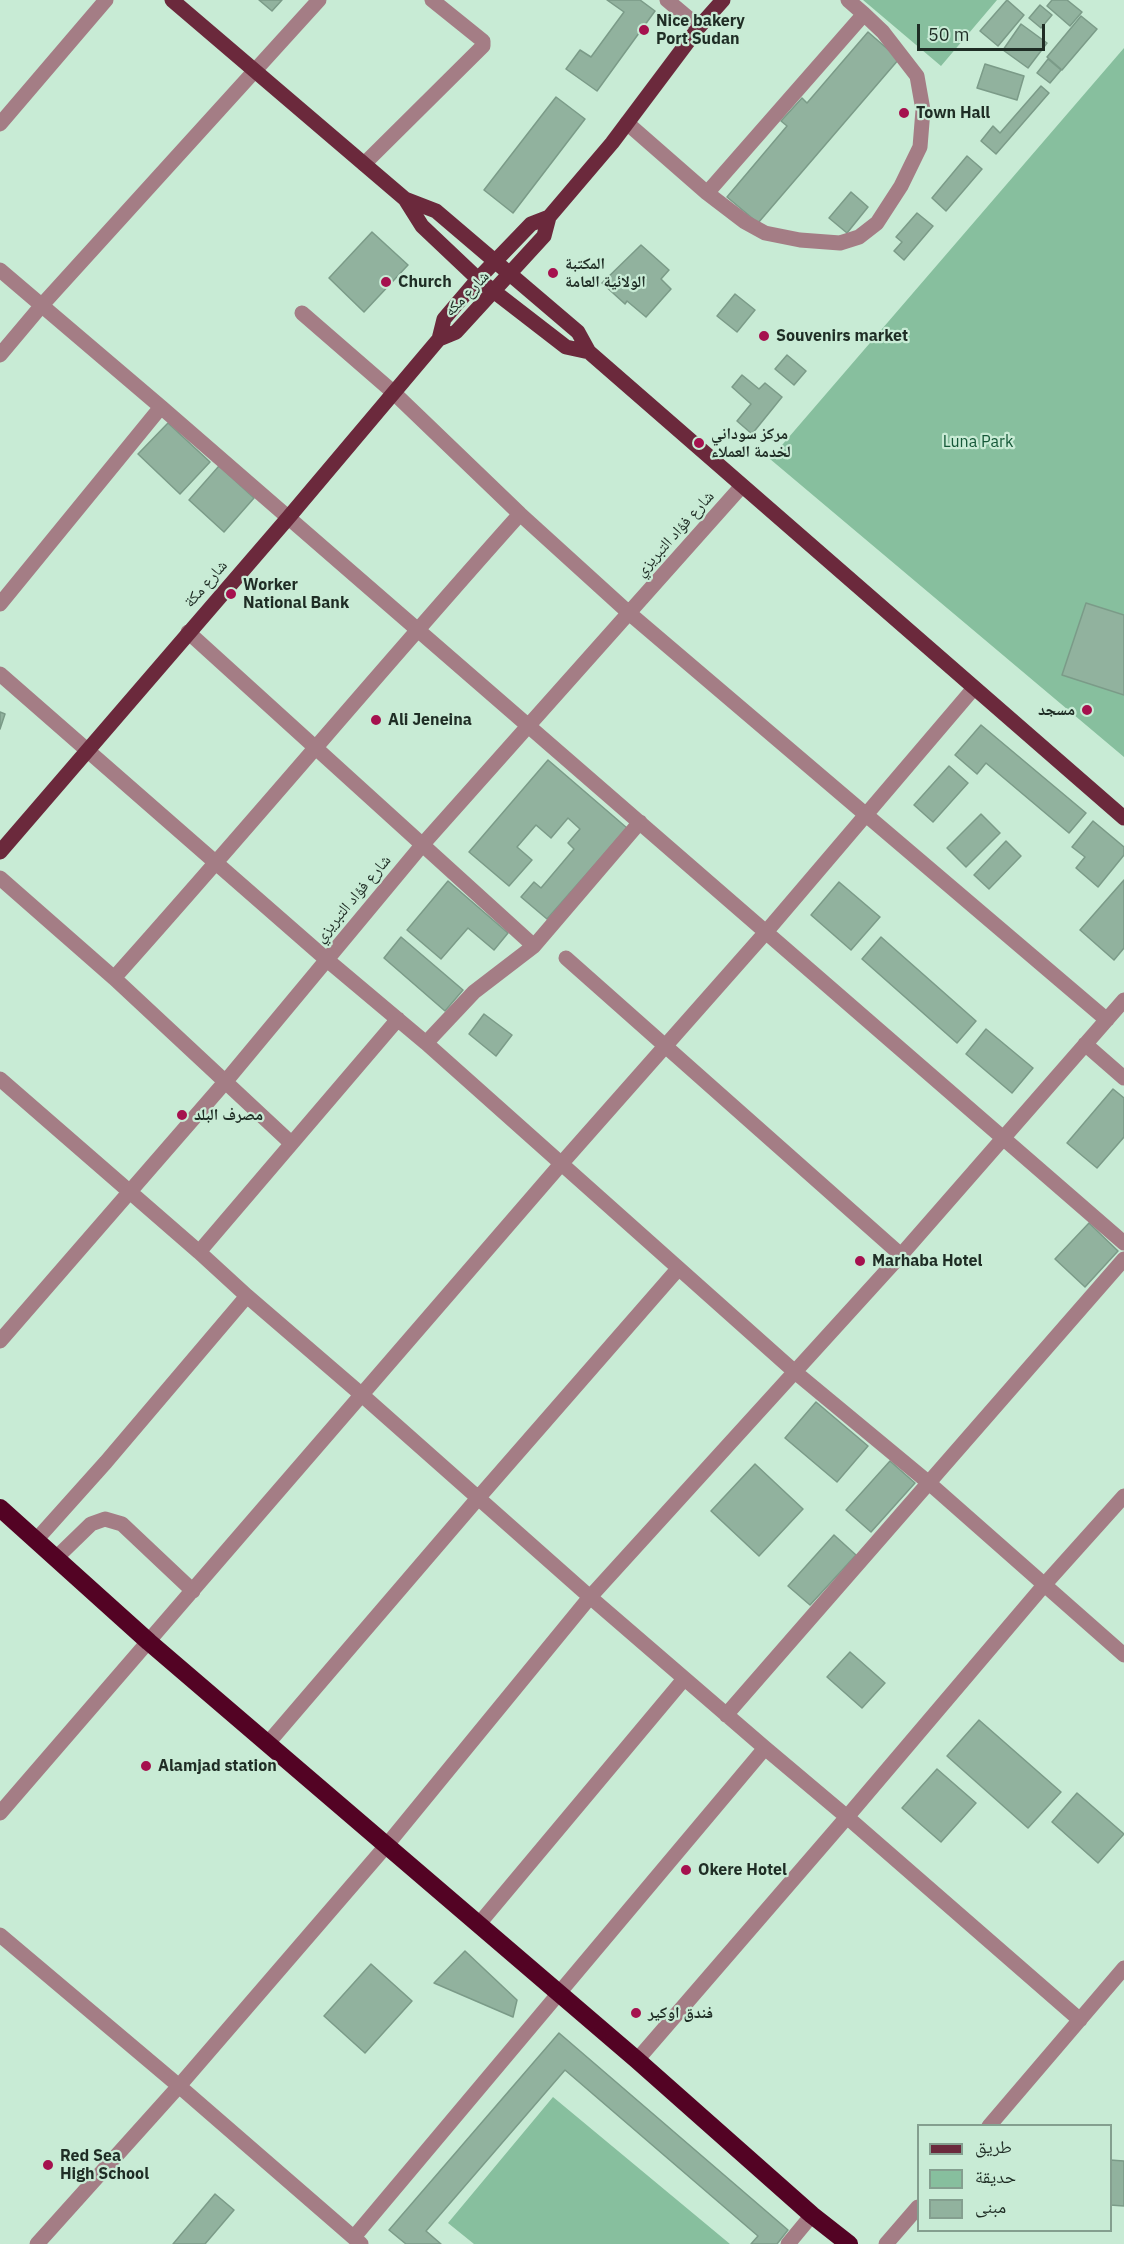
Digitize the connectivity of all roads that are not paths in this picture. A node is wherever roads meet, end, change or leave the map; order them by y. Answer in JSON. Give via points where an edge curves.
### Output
{"nodes":[{"id":1,"x":106,"y":0,"type":"edge"},
{"id":2,"x":172,"y":0,"type":"edge"},
{"id":3,"x":319,"y":0,"type":"edge"},
{"id":4,"x":432,"y":0,"type":"edge"},
{"id":5,"x":667,"y":0,"type":"edge"},
{"id":6,"x":723,"y":0,"type":"edge"},
{"id":7,"x":848,"y":0,"type":"edge"},
{"id":8,"x":864,"y":14,"type":"junction"},
{"id":9,"x":699,"y":27,"type":"junction"},
{"id":10,"x":255,"y":72,"type":"junction"},
{"id":11,"x":627,"y":123,"type":"junction"},
{"id":12,"x":0,"y":124,"type":"edge"},
{"id":13,"x":364,"y":164,"type":"junction"},
{"id":14,"x":708,"y":194,"type":"junction"},
{"id":15,"x":405,"y":199,"type":"junction"},
{"id":16,"x":549,"y":217,"type":"junction"},
{"id":17,"x":494,"y":262,"type":"junction"},
{"id":18,"x":0,"y":270,"type":"edge"},
{"id":19,"x":510,"y":275,"type":"junction"},
{"id":20,"x":478,"y":279,"type":"junction"},
{"id":21,"x":494,"y":291,"type":"junction"},
{"id":22,"x":42,"y":305,"type":"junction"},
{"id":23,"x":302,"y":313,"type":"dead end"},
{"id":24,"x":439,"y":339,"type":"junction"},
{"id":25,"x":589,"y":352,"type":"junction"},
{"id":26,"x":0,"y":355,"type":"edge"},
{"id":27,"x":393,"y":392,"type":"junction"},
{"id":28,"x":161,"y":407,"type":"junction"},
{"id":29,"x":741,"y":487,"type":"junction"},
{"id":30,"x":520,"y":514,"type":"junction"},
{"id":31,"x":288,"y":518,"type":"junction"},
{"id":32,"x":0,"y":604,"type":"edge"},
{"id":33,"x":629,"y":613,"type":"junction"},
{"id":34,"x":416,"y":630,"type":"junction"},
{"id":35,"x":189,"y":632,"type":"junction"},
{"id":36,"x":0,"y":674,"type":"edge"},
{"id":37,"x":974,"y":688,"type":"junction"},
{"id":38,"x":529,"y":726,"type":"junction"},
{"id":39,"x":316,"y":748,"type":"junction"},
{"id":40,"x":89,"y":750,"type":"junction"},
{"id":41,"x":866,"y":816,"type":"junction"},
{"id":42,"x":1124,"y":818,"type":"edge"},
{"id":43,"x":640,"y":822,"type":"junction"},
{"id":44,"x":423,"y":844,"type":"junction"},
{"id":45,"x":0,"y":852,"type":"edge"},
{"id":46,"x":218,"y":862,"type":"junction"},
{"id":47,"x":0,"y":878,"type":"edge"},
{"id":48,"x":766,"y":932,"type":"junction"},
{"id":49,"x":534,"y":946,"type":"junction"},
{"id":50,"x":566,"y":958,"type":"dead end"},
{"id":51,"x":326,"y":959,"type":"junction"},
{"id":52,"x":114,"y":978,"type":"junction"},
{"id":53,"x":1124,"y":1000,"type":"edge"},
{"id":54,"x":398,"y":1019,"type":"junction"},
{"id":55,"x":1107,"y":1020,"type":"junction"},
{"id":56,"x":426,"y":1043,"type":"junction"},
{"id":57,"x":1085,"y":1044,"type":"junction"},
{"id":58,"x":665,"y":1046,"type":"junction"},
{"id":59,"x":1124,"y":1078,"type":"edge"},
{"id":60,"x":0,"y":1079,"type":"edge"},
{"id":61,"x":226,"y":1081,"type":"junction"},
{"id":62,"x":1003,"y":1140,"type":"junction"},
{"id":63,"x":291,"y":1143,"type":"junction"},
{"id":64,"x":561,"y":1164,"type":"junction"},
{"id":65,"x":128,"y":1191,"type":"junction"},
{"id":66,"x":1124,"y":1244,"type":"edge"},
{"id":67,"x":199,"y":1252,"type":"junction"},
{"id":68,"x":901,"y":1255,"type":"junction"},
{"id":69,"x":1124,"y":1259,"type":"edge"},
{"id":70,"x":678,"y":1269,"type":"junction"},
{"id":71,"x":247,"y":1296,"type":"junction"},
{"id":72,"x":0,"y":1341,"type":"edge"},
{"id":73,"x":795,"y":1372,"type":"junction"},
{"id":74,"x":362,"y":1395,"type":"junction"},
{"id":75,"x":929,"y":1483,"type":"junction"},
{"id":76,"x":1124,"y":1496,"type":"edge"},
{"id":77,"x":478,"y":1497,"type":"junction"},
{"id":78,"x":0,"y":1508,"type":"edge"},
{"id":79,"x":37,"y":1539,"type":"junction"},
{"id":80,"x":57,"y":1557,"type":"junction"},
{"id":81,"x":1044,"y":1584,"type":"junction"},
{"id":82,"x":193,"y":1591,"type":"junction"},
{"id":83,"x":590,"y":1597,"type":"junction"},
{"id":84,"x":149,"y":1642,"type":"junction"},
{"id":85,"x":1124,"y":1654,"type":"edge"},
{"id":86,"x":684,"y":1678,"type":"junction"},
{"id":87,"x":726,"y":1715,"type":"junction"},
{"id":88,"x":268,"y":1743,"type":"junction"},
{"id":89,"x":765,"y":1748,"type":"junction"},
{"id":90,"x":0,"y":1813,"type":"edge"},
{"id":91,"x":848,"y":1817,"type":"junction"},
{"id":92,"x":386,"y":1846,"type":"junction"},
{"id":93,"x":478,"y":1925,"type":"junction"},
{"id":94,"x":0,"y":1935,"type":"edge"},
{"id":95,"x":1124,"y":1968,"type":"edge"},
{"id":96,"x":558,"y":1993,"type":"junction"},
{"id":97,"x":1080,"y":2020,"type":"junction"},
{"id":98,"x":637,"y":2060,"type":"junction"},
{"id":99,"x":179,"y":2086,"type":"junction"},
{"id":100,"x":991,"y":2124,"type":"edge"},
{"id":101,"x":917,"y":2208,"type":"edge"},
{"id":102,"x":812,"y":2215,"type":"junction"},
{"id":103,"x":358,"y":2241,"type":"edge"},
{"id":104,"x":37,"y":2244,"type":"edge"},
{"id":105,"x":789,"y":2244,"type":"edge"},
{"id":106,"x":849,"y":2244,"type":"edge"},
{"id":107,"x":886,"y":2244,"type":"edge"}],
"edges":[{"from":1,"to":12,"type":"street"},
{"from":2,"to":10,"type":"main road"},
{"from":3,"to":10,"type":"street"},
{"from":4,"to":13,"type":"street","via":[[483,40],[483,46]]},
{"from":5,"to":9,"type":"street"},
{"from":6,"to":9,"type":"main road","name":"شارع مكه"},
{"from":7,"to":8,"type":"street"},
{"from":8,"to":14,"type":"street"},
{"from":8,"to":14,"type":"street","via":[[884,32],[917,76],[923,110],[920,147],[877,223],[859,237],[840,243],[800,240],[765,233]]},
{"from":9,"to":11,"type":"main road","name":"شارع مكه"},
{"from":10,"to":13,"type":"main road"},
{"from":10,"to":22,"type":"street"},
{"from":11,"to":14,"type":"street"},
{"from":11,"to":16,"type":"main road","name":"شارع مكه"},
{"from":13,"to":15,"type":"main road"},
{"from":15,"to":17,"type":"main road","via":[[436,211]]},
{"from":15,"to":20,"type":"main road","via":[[422,226]]},
{"from":16,"to":17,"type":"main road","name":"شارع مكه","via":[[531,224]]},
{"from":16,"to":19,"type":"main road","name":"شارع مكه","via":[[544,236]]},
{"from":17,"to":19,"type":"main road"},
{"from":17,"to":20,"type":"main road","name":"شارع مكه"},
{"from":18,"to":22,"type":"street"},
{"from":19,"to":21,"type":"main road","name":"شارع مكه"},
{"from":19,"to":25,"type":"main road","via":[[578,332]]},
{"from":20,"to":21,"type":"main road"},
{"from":20,"to":24,"type":"main road","name":"شارع مكه","via":[[444,319]]},
{"from":21,"to":24,"type":"main road","name":"شارع مكه","via":[[456,332]]},
{"from":21,"to":25,"type":"main road","via":[[566,347]]},
{"from":22,"to":26,"type":"street"},
{"from":22,"to":28,"type":"street"},
{"from":23,"to":27,"type":"street"},
{"from":24,"to":27,"type":"main road","name":"شارع مكة"},
{"from":25,"to":29,"type":"main road"},
{"from":27,"to":30,"type":"street"},
{"from":27,"to":31,"type":"main road","name":"شارع مكة"},
{"from":28,"to":31,"type":"street"},
{"from":28,"to":32,"type":"street"},
{"from":29,"to":33,"type":"street","name":"شارع فؤاد التبريزي"},
{"from":29,"to":37,"type":"main road"},
{"from":30,"to":33,"type":"street"},
{"from":30,"to":34,"type":"street"},
{"from":31,"to":34,"type":"street"},
{"from":31,"to":35,"type":"main road","name":"شارع مكة"},
{"from":33,"to":38,"type":"street","name":"شارع فؤاد التبريزي"},
{"from":33,"to":41,"type":"street"},
{"from":34,"to":38,"type":"street"},
{"from":34,"to":39,"type":"street"},
{"from":35,"to":39,"type":"street"},
{"from":35,"to":40,"type":"main road","name":"شارع مكة"},
{"from":36,"to":40,"type":"street"},
{"from":37,"to":41,"type":"street"},
{"from":37,"to":42,"type":"main road"},
{"from":38,"to":43,"type":"street"},
{"from":38,"to":44,"type":"street","name":"شارع فؤاد التبريزي"},
{"from":39,"to":44,"type":"street"},
{"from":39,"to":46,"type":"street"},
{"from":40,"to":45,"type":"main road","name":"شارع مكة"},
{"from":40,"to":46,"type":"street"},
{"from":41,"to":48,"type":"street"},
{"from":41,"to":55,"type":"street"},
{"from":43,"to":48,"type":"street"},
{"from":43,"to":49,"type":"street"},
{"from":44,"to":49,"type":"street"},
{"from":44,"to":51,"type":"street","name":"شارع فؤاد التبريزي"},
{"from":46,"to":51,"type":"street"},
{"from":46,"to":52,"type":"street"},
{"from":47,"to":52,"type":"street"},
{"from":48,"to":58,"type":"street"},
{"from":48,"to":62,"type":"street"},
{"from":49,"to":56,"type":"street","via":[[474,992]]},
{"from":50,"to":58,"type":"street"},
{"from":51,"to":54,"type":"street"},
{"from":51,"to":61,"type":"street","name":"شارع فؤاد التبريزي"},
{"from":52,"to":61,"type":"street"},
{"from":53,"to":55,"type":"street"},
{"from":54,"to":56,"type":"street"},
{"from":54,"to":63,"type":"street"},
{"from":55,"to":57,"type":"street"},
{"from":56,"to":64,"type":"street"},
{"from":57,"to":59,"type":"street"},
{"from":57,"to":62,"type":"street"},
{"from":58,"to":64,"type":"street"},
{"from":58,"to":68,"type":"street"},
{"from":60,"to":65,"type":"street"},
{"from":61,"to":63,"type":"street"},
{"from":61,"to":65,"type":"street","name":"شارع فؤاد التبريزي"},
{"from":62,"to":66,"type":"street"},
{"from":62,"to":68,"type":"street"},
{"from":63,"to":67,"type":"street"},
{"from":64,"to":70,"type":"street"},
{"from":64,"to":74,"type":"street"},
{"from":65,"to":67,"type":"street"},
{"from":65,"to":72,"type":"street","name":"شارع فؤاد التبريزي"},
{"from":67,"to":71,"type":"street"},
{"from":68,"to":73,"type":"street"},
{"from":69,"to":75,"type":"street"},
{"from":70,"to":73,"type":"street"},
{"from":70,"to":77,"type":"street"},
{"from":71,"to":74,"type":"street"},
{"from":71,"to":79,"type":"street"},
{"from":73,"to":75,"type":"street"},
{"from":73,"to":83,"type":"street"},
{"from":74,"to":77,"type":"street"},
{"from":74,"to":82,"type":"street"},
{"from":75,"to":81,"type":"street"},
{"from":75,"to":87,"type":"street"},
{"from":76,"to":81,"type":"street"},
{"from":77,"to":83,"type":"street"},
{"from":77,"to":88,"type":"street"},
{"from":78,"to":79,"type":"highway"},
{"from":79,"to":80,"type":"highway"},
{"from":80,"to":82,"type":"street","via":[[92,1524],[105,1519],[122,1524]]},
{"from":80,"to":84,"type":"highway"},
{"from":81,"to":85,"type":"street"},
{"from":81,"to":91,"type":"street"},
{"from":82,"to":84,"type":"street"},
{"from":83,"to":86,"type":"street"},
{"from":83,"to":92,"type":"street"},
{"from":84,"to":88,"type":"highway"},
{"from":84,"to":90,"type":"street"},
{"from":86,"to":87,"type":"street"},
{"from":86,"to":93,"type":"street"},
{"from":87,"to":89,"type":"street"},
{"from":88,"to":92,"type":"highway"},
{"from":89,"to":91,"type":"street"},
{"from":89,"to":96,"type":"street"},
{"from":91,"to":97,"type":"street"},
{"from":91,"to":98,"type":"street"},
{"from":92,"to":93,"type":"highway"},
{"from":92,"to":99,"type":"street"},
{"from":93,"to":96,"type":"highway"},
{"from":94,"to":99,"type":"street"},
{"from":95,"to":97,"type":"street"},
{"from":96,"to":98,"type":"highway"},
{"from":96,"to":103,"type":"street"},
{"from":97,"to":100,"type":"street"},
{"from":98,"to":102,"type":"highway"},
{"from":99,"to":103,"type":"street"},
{"from":99,"to":104,"type":"street"},
{"from":101,"to":107,"type":"street"},
{"from":102,"to":105,"type":"street"},
{"from":102,"to":106,"type":"highway"}]}
